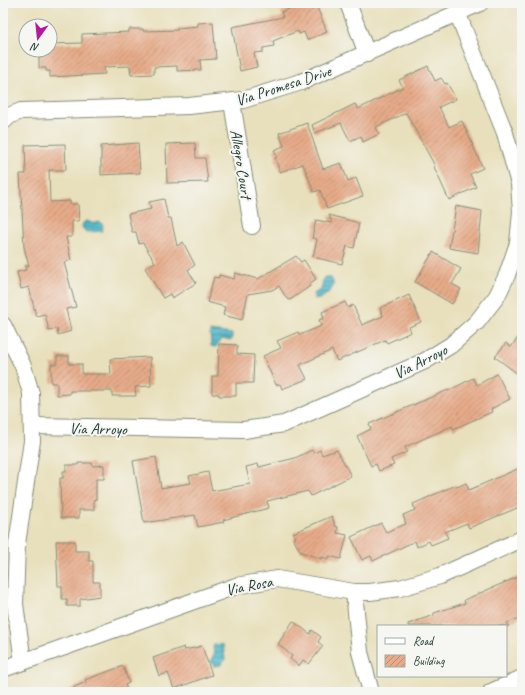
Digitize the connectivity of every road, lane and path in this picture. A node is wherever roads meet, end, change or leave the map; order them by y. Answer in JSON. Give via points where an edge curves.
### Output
{"nodes":[{"id":1,"x":348,"y":3,"type":"edge"},
{"id":2,"x":480,"y":3,"type":"edge"},
{"id":3,"x":457,"y":12,"type":"junction"},
{"id":4,"x":367,"y":54,"type":"junction"},
{"id":5,"x":232,"y":102,"type":"junction"},
{"id":6,"x":3,"y":122,"type":"edge"},
{"id":7,"x":252,"y":226,"type":"dead end"},
{"id":8,"x":3,"y":325,"type":"edge"},
{"id":9,"x":33,"y":426,"type":"junction"},
{"id":10,"x":522,"y":539,"type":"edge"},
{"id":11,"x":354,"y":592,"type":"junction"},
{"id":12,"x":23,"y":662,"type":"junction"},
{"id":13,"x":3,"y":669,"type":"edge"},
{"id":14,"x":522,"y":678,"type":"edge"},
{"id":15,"x":372,"y":692,"type":"edge"},
{"id":16,"x":491,"y":692,"type":"edge"}],
"edges":[{"from":1,"to":4,"type":"street"},
{"from":2,"to":3,"type":"street","name":"Via Promesa Drive"},
{"from":3,"to":4,"type":"street","name":"Via Promesa Drive"},
{"from":3,"to":9,"type":"street","name":"Via Arroyo","via":[[505,133],[519,184],[521,205],[518,243],[507,275],[497,296],[477,322],[451,346],[425,361],[284,424],[244,430]]},
{"from":4,"to":5,"type":"street","name":"Via Promesa Drive","via":[[301,82]]},
{"from":5,"to":6,"type":"street","name":"Via Promesa Drive","via":[[190,106],[21,111],[8,116]]},
{"from":5,"to":7,"type":"street","name":"Allegro Court"},
{"from":8,"to":9,"type":"street","via":[[23,366],[31,393]]},
{"from":9,"to":12,"type":"street","via":[[17,544],[15,604]]},
{"from":10,"to":11,"type":"street","name":"Via Rosa","via":[[440,576],[400,588]]},
{"from":11,"to":12,"type":"street","name":"Via Rosa","via":[[277,579],[236,586]]},
{"from":11,"to":15,"type":"street","via":[[360,652]]},
{"from":12,"to":13,"type":"street","name":"Via Rosa"},
{"from":14,"to":16,"type":"street"}]}
